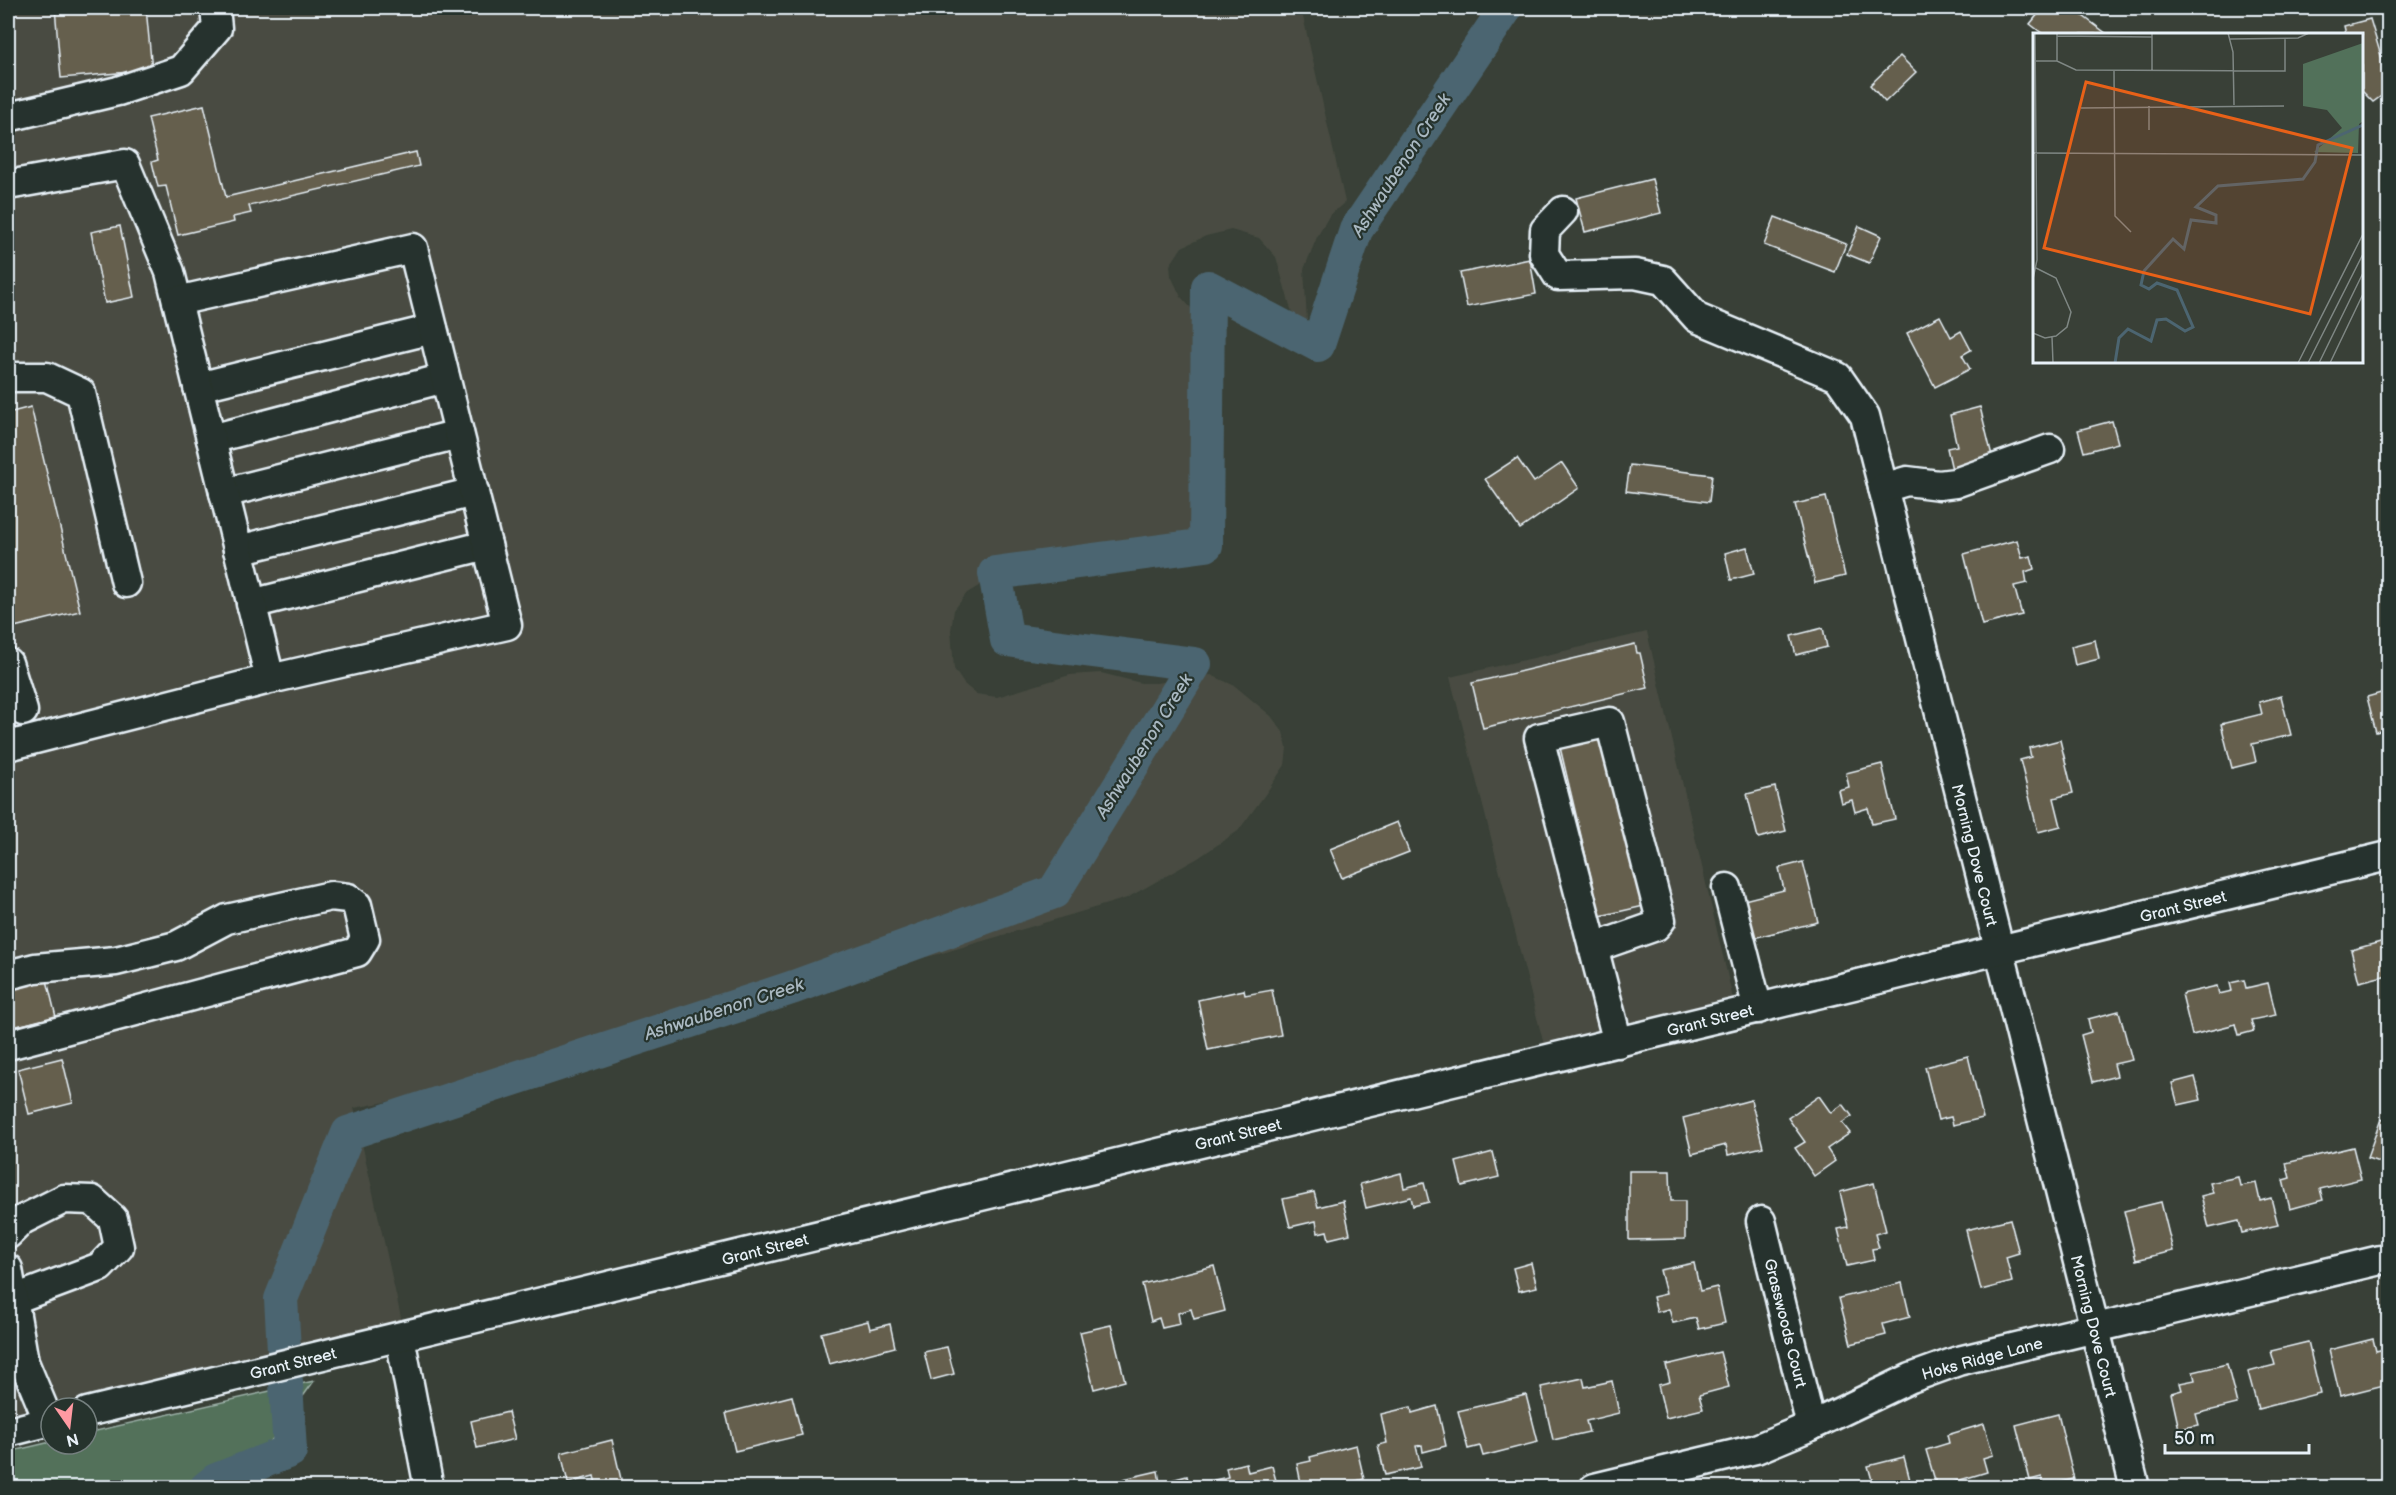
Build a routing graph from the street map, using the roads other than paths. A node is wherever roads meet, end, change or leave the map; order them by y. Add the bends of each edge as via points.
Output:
1 (215, 8) edge
2 (8, 117) edge
3 (8, 185) edge
4 (1563, 211) dead end
5 (177, 301) junction
6 (434, 329) junction
7 (8, 376) edge
8 (446, 378) junction
9 (198, 387) junction
10 (459, 434) junction
11 (211, 439) junction
12 (2050, 449) dead end
13 (1884, 488) junction
14 (474, 492) junction
15 (224, 494) junction
16 (487, 545) junction
17 (238, 550) junction
18 (126, 583) dead end
19 (251, 604) junction
20 (8, 663) edge
21 (270, 679) junction
22 (23, 711) dead end
23 (8, 746) edge
24 (2388, 856) edge
25 (1727, 888) dead end
26 (1593, 948) junction
27 (1999, 951) junction
28 (8, 975) edge
29 (1758, 1009) junction
30 (1618, 1043) junction
31 (8, 1045) edge
32 (1761, 1221) dead end
33 (8, 1234) edge
34 (2380, 1260) dead end
35 (8, 1269) edge
36 (12, 1300) junction
37 (2095, 1329) junction
38 (400, 1337) junction
39 (39, 1396) edge
40 (99, 1409) edge
41 (39, 1424) edge
42 (1811, 1426) junction
43 (8, 1432) edge
44 (429, 1488) edge
45 (1594, 1488) edge
46 (2135, 1488) edge

1 - 2 street via 217,28 181,70 118,92
3 - 5 street via 125,164 170,272
4 - 13 street, Morning Dove Court via 1545,230 1544,254 1558,276 1635,274 1663,280 1697,318 1838,377 1865,416
5 - 6 street via 413,248
5 - 9 street
6 - 8 street
6 - 9 street
7 - 18 street via 47,377 81,393
8 - 10 street
8 - 11 street
9 - 11 street
10 - 14 street
10 - 15 street
11 - 15 street
12 - 13 street via 1954,483 1907,481
13 - 27 street, Morning Dove Court
14 - 16 street
14 - 17 street
15 - 17 street
16 - 19 street
16 - 21 street via 507,625
17 - 19 street
19 - 21 street
20 - 22 street
21 - 23 street
24 - 27 street, Grant Street
25 - 29 street
26 - 26 street via 1539,738 1610,722 1661,920 1656,926
26 - 30 street
27 - 29 street, Grant Street
27 - 37 street, Morning Dove Court
28 - 31 street via 35,968 126,958 176,946 227,919 331,896 348,898 357,905 365,939 357,952
29 - 30 street, Grant Street
30 - 38 street, Grant Street
32 - 42 street, Grasswoods Court
33 - 36 street via 22,1220 64,1200 92,1200 112,1219 119,1247 100,1267
34 - 37 street, Hoks Ridge Lane
35 - 36 street
36 - 39 street via 24,1362
37 - 42 street, Hoks Ridge Lane via 1958,1361 1911,1377
37 - 46 street, Morning Dove Court
38 - 40 street, Grant Street
38 - 44 street
41 - 43 street
42 - 45 street, Hoks Ridge Lane via 1756,1449

